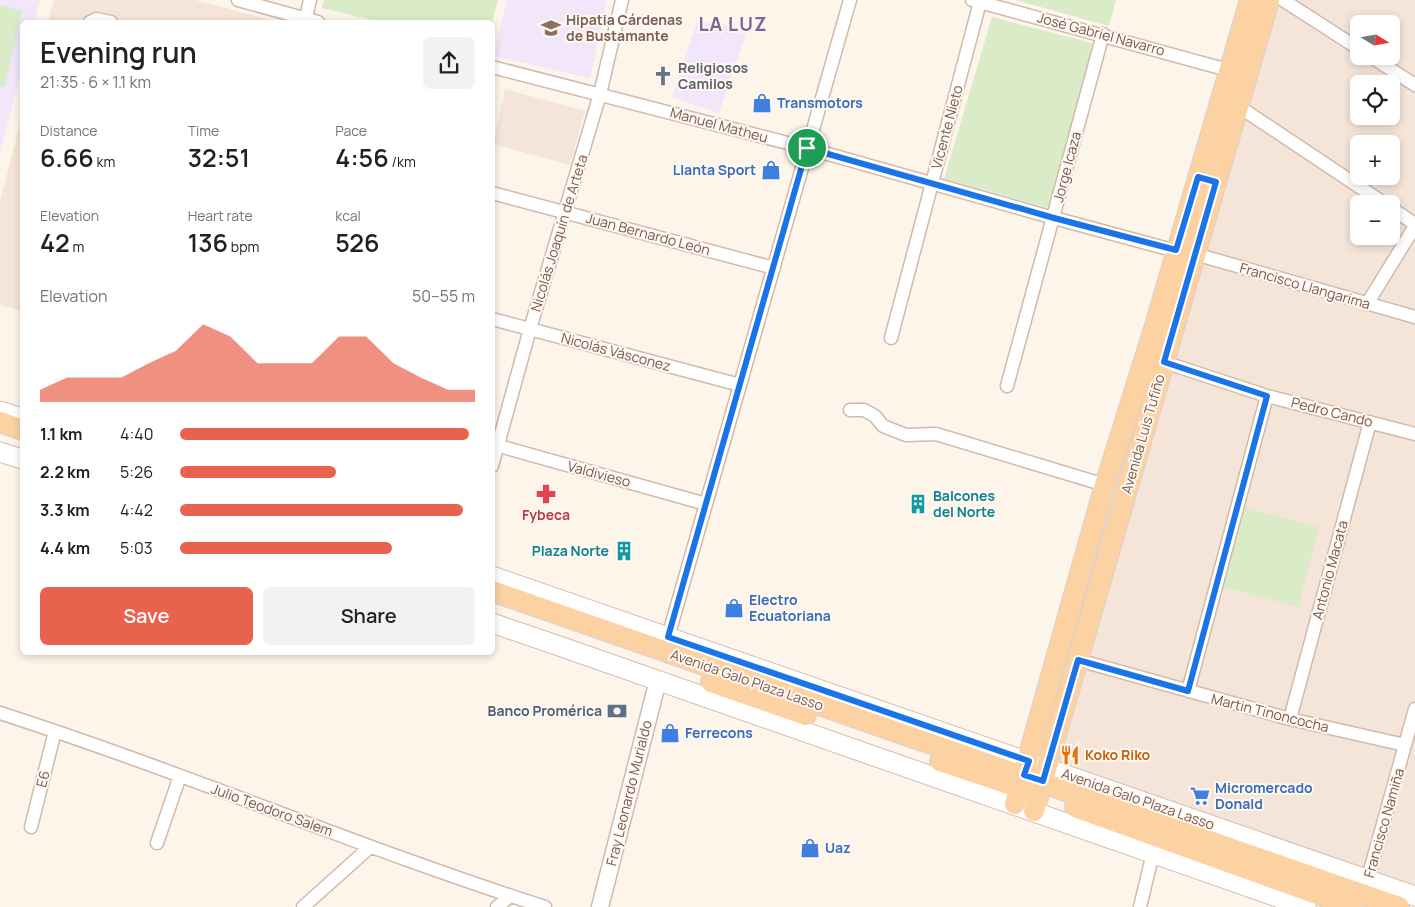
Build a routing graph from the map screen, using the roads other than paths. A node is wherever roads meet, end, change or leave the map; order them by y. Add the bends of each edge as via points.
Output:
1 (238, 0) edge
2 (310, 0) edge
3 (622, 0) edge
4 (850, 0) edge
5 (1250, 0) edge
6 (1269, 0) edge
7 (1283, 0) edge
8 (976, 1) edge
9 (302, 20) edge
10 (305, 20) edge
11 (1102, 34) junction
12 (1350, 43) edge
13 (1384, 65) edge
14 (495, 67) edge
15 (1228, 70) junction
16 (1415, 85) edge
17 (600, 94) junction
18 (1238, 106) junction
19 (807, 148) junction
20 (1207, 180) junction
21 (932, 184) junction
22 (495, 194) edge
23 (1372, 195) edge
24 (565, 212) junction
25 (1400, 214) edge
26 (1054, 218) junction
27 (1415, 225) edge
28 (1186, 252) junction
29 (774, 268) junction
30 (1367, 304) junction
31 (1415, 317) edge
32 (495, 320) edge
33 (530, 329) junction
34 (1163, 332) junction
35 (891, 338) dead end
36 (1164, 362) junction
37 (740, 385) junction
38 (1007, 386) dead end
39 (1267, 396) junction
40 (0, 410) edge
41 (850, 410) dead end
42 (20, 417) edge
43 (0, 422) edge
44 (1370, 422) junction
45 (20, 429) edge
46 (0, 434) edge
47 (1415, 434) edge
48 (20, 441) edge
49 (495, 445) edge
50 (0, 452) edge
51 (20, 458) edge
52 (1106, 485) junction
53 (706, 504) junction
54 (495, 577) edge
55 (495, 592) edge
56 (495, 604) edge
57 (495, 624) edge
58 (668, 637) junction
59 (1078, 660) junction
60 (658, 680) junction
61 (1188, 691) junction
62 (1415, 709) edge
63 (0, 713) edge
64 (1290, 719) junction
65 (55, 731) junction
66 (1406, 745) junction
67 (180, 776) junction
68 (1031, 785) junction
69 (31, 827) dead end
70 (157, 842) dead end
71 (370, 847) junction
72 (1153, 853) junction
73 (510, 896) junction
74 (1415, 896) edge
75 (1361, 897) edge
76 (303, 907) edge
77 (497, 907) edge
78 (545, 907) edge
79 (600, 907) edge
80 (1140, 907) edge
81 (1306, 907) edge
82 (1399, 907) edge

1 - 9 street
2 - 10 street
3 - 17 street, Nicolás Joaquín de Arteta
4 - 19 street
5 - 15 main road, Avenida Luis Tufiño
6 - 18 main road, Avenida Luis Tufiño
7 - 12 street
8 - 11 street, José Gabriel Navarro
8 - 21 street, Vicente Nieto
11 - 15 street, José Gabriel Navarro
11 - 26 street, Jorge Icaza
13 - 16 street
14 - 17 street, Manuel Matheu
15 - 20 main road, Avenida Luis Tufiño
17 - 19 street, Manuel Matheu
17 - 24 street, Nicolás Joaquín de Arteta
18 - 20 main road, Avenida Luis Tufiño
18 - 23 street
19 - 21 street, Manuel Matheu
19 - 29 street
20 - 28 main road, Avenida Luis Tufiño
21 - 26 street, Manuel Matheu
21 - 35 street, Vicente Nieto
22 - 24 street, Juan Bernardo León
24 - 29 street, Juan Bernardo León
24 - 33 street, Nicolás Joaquín de Arteta
25 - 27 street
26 - 28 street, Manuel Matheu
26 - 38 street, Jorge Icaza
27 - 30 street
28 - 30 street, Francisco Llangarima
28 - 34 main road, Avenida Luis Tufiño
29 - 37 street
30 - 31 street, Francisco Llangarima
32 - 33 street, Nicolás Vásconez
33 - 37 street, Nicolás Vásconez
33 - 49 street, Nicolás Joaquín de Arteta
34 - 36 main road, Avenida Luis Tufiño
34 - 52 main road, Avenida Luis Tufiño
36 - 39 street, Pedro Cando
36 - 59 main road, Avenida Luis Tufiño
37 - 53 street
39 - 44 street, Pedro Cando
39 - 61 street
40 - 42 main road
41 - 52 street via 864,410 883,426 906,435 936,434
43 - 45 main road
44 - 47 street, Pedro Cando
44 - 64 street, Antonio Macata
46 - 48 main road
49 - 53 street, Valdivieso
50 - 51 main road
52 - 68 main road, Avenida Luis Tufiño
53 - 58 street
54 - 58 main road, Avenida Galo Plaza Lasso
55 - 68 main road, Avenida Galo Plaza Lasso
56 - 68 main road, Avenida Galo Plaza Lasso via 752,696
57 - 60 main road, Avenida Galo Plaza Lasso
58 - 68 main road, Avenida Galo Plaza Lasso
59 - 61 street, Martin Tinoncocha
59 - 68 main road, Avenida Luis Tufiño
60 - 68 main road, Avenida Galo Plaza Lasso via 930,776
60 - 79 street, Fray Leonardo Murialdo
61 - 64 street, Martin Tinoncocha
62 - 66 street, Francisco Namiña
63 - 65 street, Julio Teodoro Salem
64 - 66 street, Martin Tinoncocha
65 - 67 street, Julio Teodoro Salem
65 - 69 street, E6
66 - 75 street, Francisco Namiña
67 - 70 street
67 - 71 street, Julio Teodoro Salem
68 - 72 main road, Avenida Galo Plaza Lasso
68 - 75 main road, Avenida Galo Plaza Lasso
68 - 75 main road, Avenida Galo Plaza Lasso
71 - 73 street, Julio Teodoro Salem
71 - 76 street
72 - 80 street
72 - 81 main road, Avenida Galo Plaza Lasso
73 - 77 street
73 - 78 street, Julio Teodoro Salem
74 - 75 main road, Avenida Galo Plaza Lasso
75 - 82 main road, Avenida Galo Plaza Lasso

